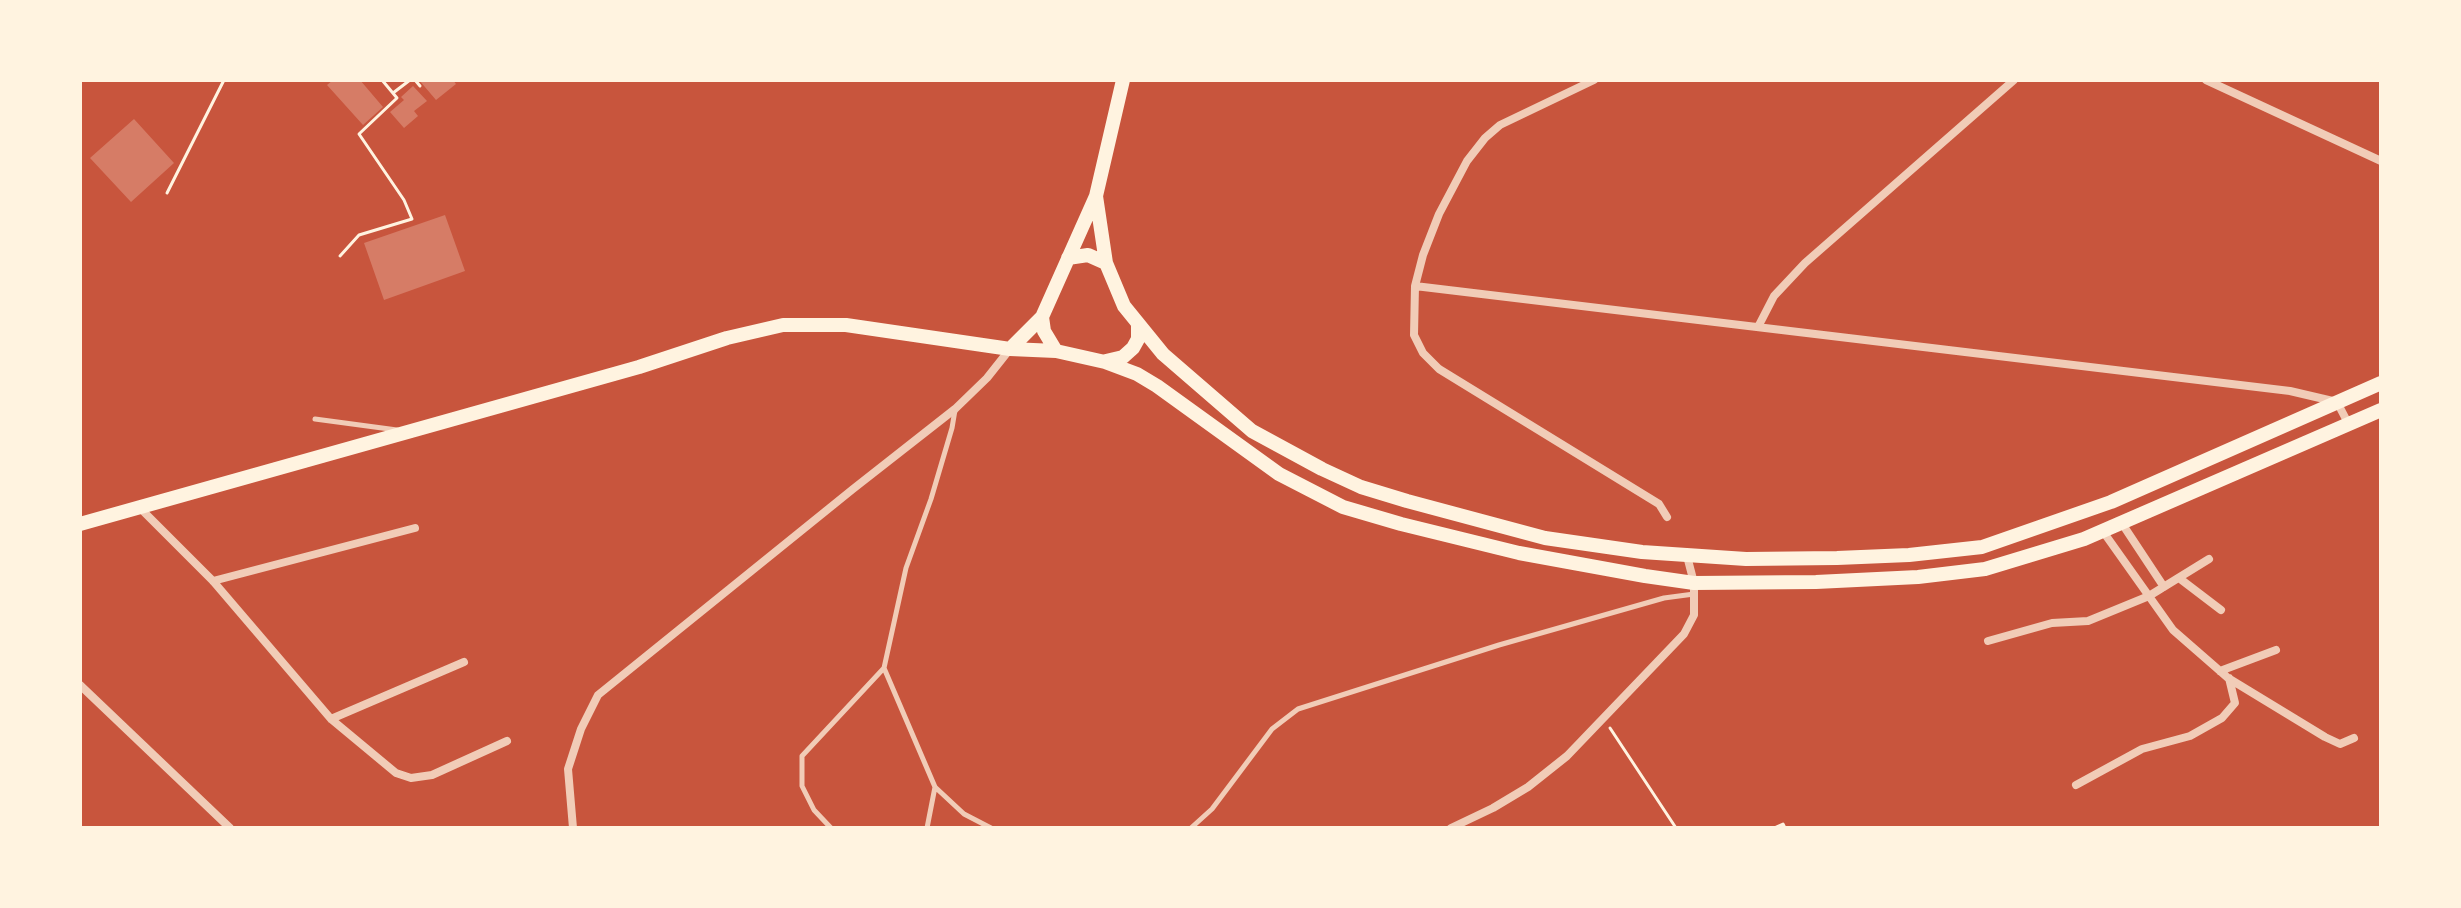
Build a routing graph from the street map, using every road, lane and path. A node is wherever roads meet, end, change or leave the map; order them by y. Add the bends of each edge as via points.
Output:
1 (224, 80) edge
2 (382, 80) edge
3 (413, 80) edge
4 (1123, 80) edge
5 (1594, 80) edge
6 (2014, 80) edge
7 (2206, 80) edge
8 (420, 86) dead end
9 (393, 93) junction
10 (2381, 161) edge
11 (167, 193) dead end
12 (1096, 196) junction
13 (340, 256) dead end
14 (1068, 258) junction
15 (1106, 263) junction
16 (1415, 286) junction
17 (1042, 317) junction
18 (1138, 325) junction
19 (1758, 327) junction
20 (1010, 349) junction
21 (1056, 351) junction
22 (1105, 362) junction
23 (2381, 383) edge
24 (2337, 402) junction
25 (955, 409) junction
26 (2381, 410) edge
27 (315, 419) dead end
28 (2348, 423) junction
29 (409, 432) junction
30 (2197, 465) junction
31 (2204, 486) junction
32 (139, 507) junction
33 (1667, 517) dead end
34 (2121, 522) junction
35 (80, 524) edge
36 (415, 528) dead end
37 (2102, 530) junction
38 (1982, 547) junction
39 (1687, 556) junction
40 (2209, 559) dead end
41 (1985, 569) junction
42 (2179, 578) junction
43 (213, 581) junction
44 (2164, 587) junction
45 (1694, 588) junction
46 (2149, 596) junction
47 (2221, 610) dead end
48 (1988, 641) dead end
49 (2276, 650) dead end
50 (464, 662) dead end
51 (884, 668) junction
52 (2220, 671) junction
53 (2228, 678) junction
54 (80, 685) edge
55 (331, 719) junction
56 (1604, 719) junction
57 (2354, 738) dead end
58 (507, 741) dead end
59 (2076, 785) dead end
60 (935, 787) junction
61 (230, 828) edge
62 (573, 828) edge
63 (831, 828) edge
64 (927, 828) edge
65 (991, 828) edge
66 (1191, 828) edge
67 (1451, 828) edge
68 (1676, 828) edge
69 (1774, 828) edge
70 (1785, 828) edge

1 - 11 path
2 - 9 path
3 - 8 path
3 - 9 path
4 - 12 main road
5 - 16 street via 1510,119 1485,138 1439,214
6 - 19 street via 1805,263 1774,296
7 - 10 street
9 - 13 path via 397,98 359,134 412,219 359,235
12 - 14 main road
12 - 15 main road
14 - 15 main road via 1088,255
14 - 17 main road
15 - 18 main road
16 - 19 street
16 - 33 street via 1414,335 1439,369 1659,504
17 - 20 main road
17 - 21 main road
18 - 22 main road via 1133,348
18 - 39 main road via 1252,431 1361,487 1545,538
19 - 24 street via 2290,391
20 - 21 main road
20 - 25 street
20 - 29 main road via 846,325 783,325
21 - 22 main road
22 - 45 main road via 1157,386 1279,474 1343,507 1519,553
23 - 24 main road
24 - 28 street
24 - 30 main road
25 - 51 lane via 906,568
25 - 62 street via 598,695 568,769
26 - 28 main road
27 - 29 lane
28 - 31 main road
29 - 32 main road
30 - 31 main road
30 - 38 main road
31 - 34 main road
32 - 35 main road
32 - 43 street
34 - 37 main road
34 - 44 street
36 - 43 street
37 - 41 main road
37 - 46 street
38 - 39 main road via 1837,558
38 - 41 main road
39 - 45 street
40 - 42 street
41 - 45 main road
42 - 44 street
42 - 47 street
43 - 55 street
44 - 46 street
45 - 56 street via 1694,615 1684,634
45 - 66 lane via 1298,709 1272,729 1212,809
46 - 48 street via 2088,621 2052,623
46 - 52 street via 2173,630
49 - 52 street
50 - 55 street
51 - 60 lane
51 - 63 lane via 802,756 802,786
52 - 53 street
53 - 57 street via 2325,737 2340,744
53 - 59 street via 2235,703 2222,718 2190,736 2142,749
54 - 61 street
55 - 58 street via 396,773 411,778 432,775
56 - 67 street via 1528,787
56 - 68 path
60 - 64 lane
60 - 65 lane via 964,814
69 - 70 path

